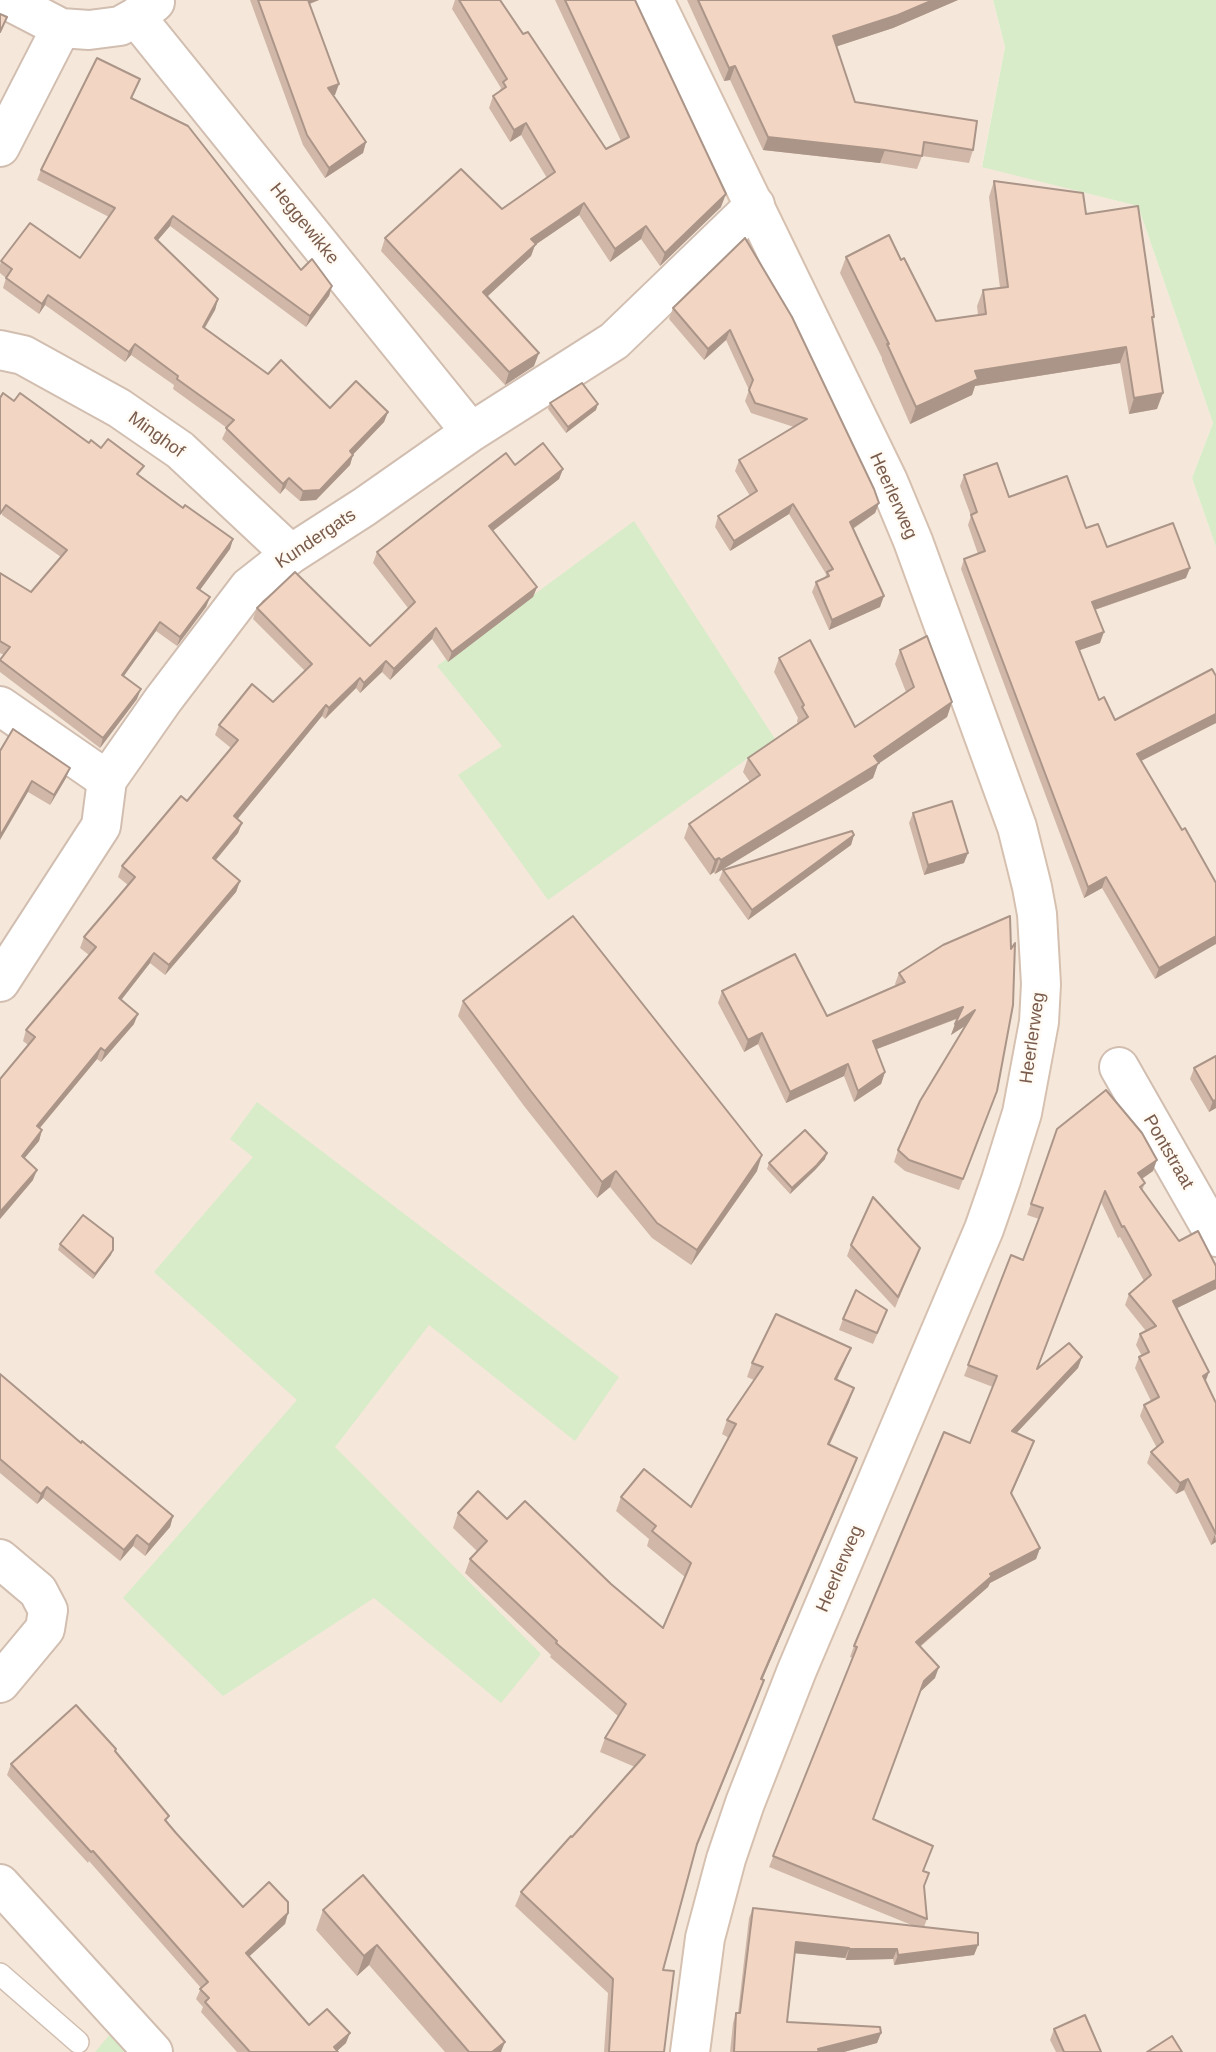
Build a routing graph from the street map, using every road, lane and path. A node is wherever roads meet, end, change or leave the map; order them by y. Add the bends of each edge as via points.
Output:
1 (7, 0) edge
2 (654, 0) edge
3 (146, 9) edge
4 (61, 28) junction
5 (0, 147) edge
6 (755, 205) junction
7 (0, 350) edge
8 (471, 432) junction
9 (291, 554) junction
10 (0, 706) edge
11 (107, 780) junction
12 (0, 982) edge
13 (1119, 1067) dead end
14 (1216, 1237) edge
15 (0, 1559) edge
16 (0, 1684) edge
17 (0, 1884) edge
18 (0, 1974) edge
19 (78, 2042) dead end
20 (153, 2052) edge
21 (690, 2052) edge

1 - 4 street, Heggewikke
2 - 6 street, Heerlerweg
3 - 4 street, Heggewikke via 120,26
3 - 8 street, Heggewikke
4 - 5 street
6 - 8 street, Kundergats via 614,341
6 - 21 street, Heerlerweg via 913,541 1017,827 1032,887 1041,984 1039,1022 1022,1113 1002,1181 797,1670 730,1848 705,1938
7 - 9 street, Minghof via 23,355 118,408 180,450
8 - 9 street, Kundergats
9 - 11 street, Kundergats via 249,587
10 - 11 street
11 - 12 street, Kundergats via 101,826
13 - 14 street, Pontstraat
15 - 16 street via 38,1591 48,1610 45,1629
17 - 20 street
18 - 19 lane

